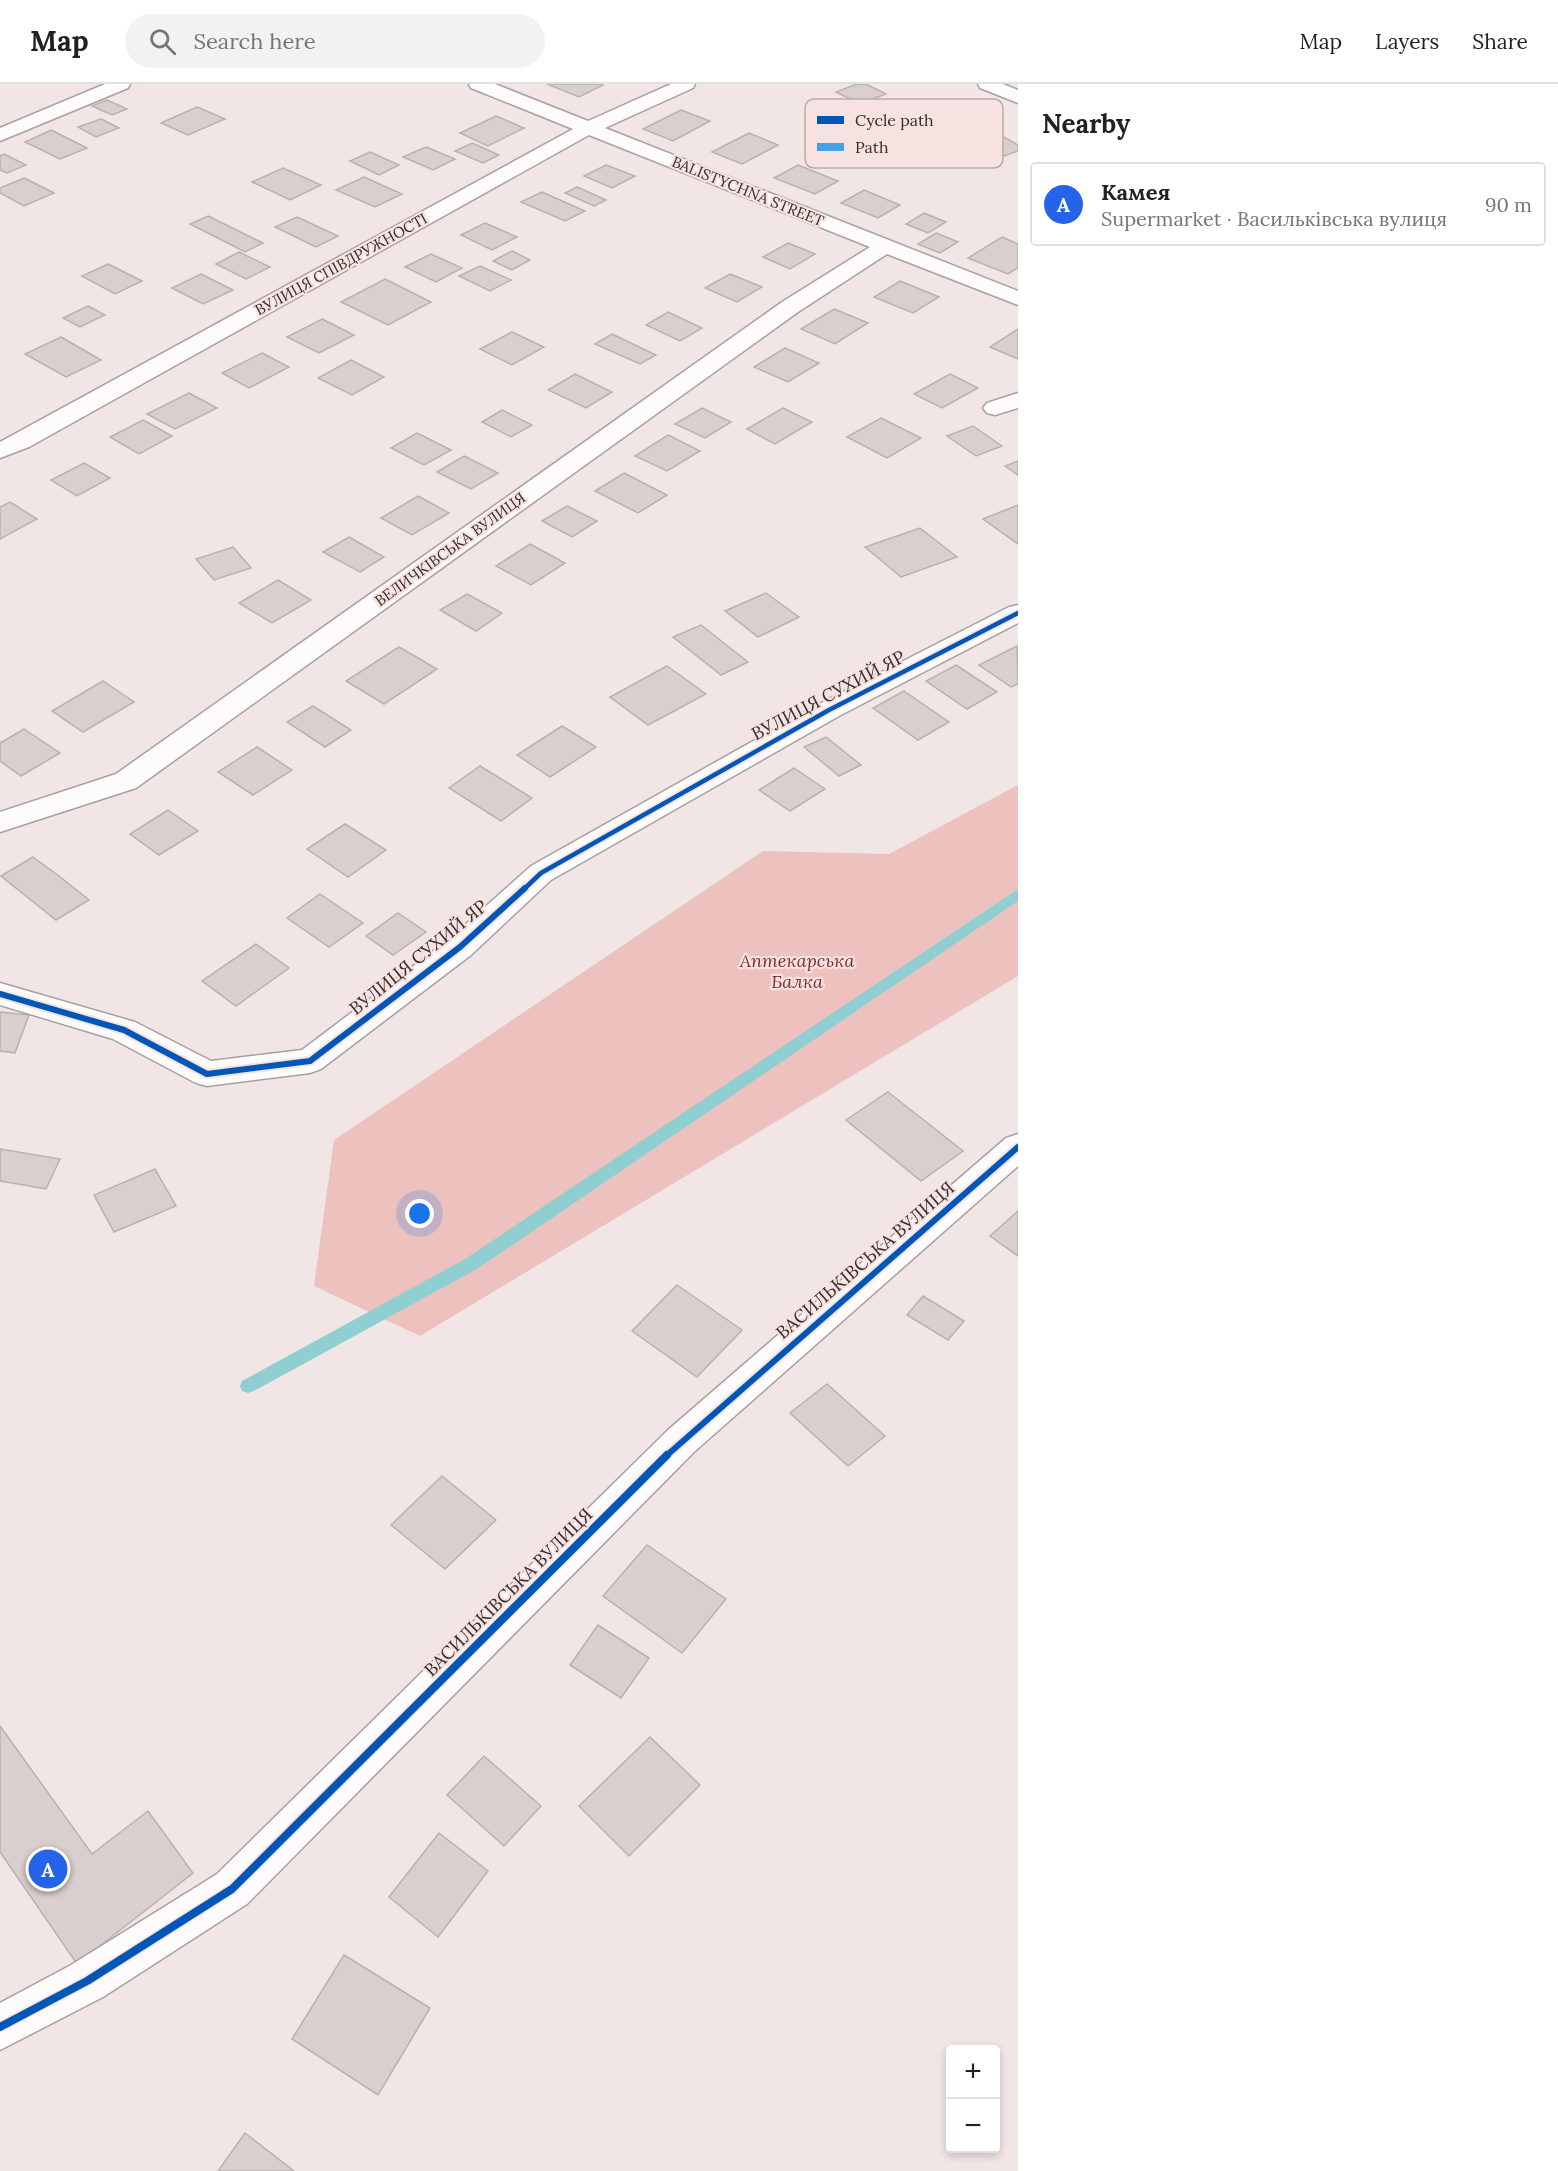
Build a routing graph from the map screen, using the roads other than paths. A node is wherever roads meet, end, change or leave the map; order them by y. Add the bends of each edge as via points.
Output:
1 (121, 84) edge
2 (478, 84) edge
3 (686, 84) edge
4 (987, 84) edge
5 (1018, 97) edge
6 (588, 128) junction
7 (0, 135) edge
8 (886, 246) junction
9 (1018, 298) edge
10 (1018, 399) edge
11 (995, 408) dead end
12 (0, 451) edge
13 (1018, 613) edge
14 (0, 822) edge
15 (0, 994) edge
16 (1018, 1147) edge
17 (0, 2027) edge

1 - 7 street
2 - 6 street, BALISTYCHNA STREET
3 - 6 street, ВУЛИЦЯ СПІВДРУЖНОСТІ
4 - 5 street
6 - 8 street, BALISTYCHNA STREET
6 - 12 street, ВУЛИЦЯ СПІВДРУЖНОСТІ
8 - 9 street, BALISTYCHNA STREET
8 - 14 street, ВЕЛИЧКІВСЬКА ВУЛИЦЯ via 790,307 126,781
10 - 11 street
13 - 15 street, ВУЛИЦЯ СУХИЙ ЯР via 829,710 541,873 460,947 310,1061 207,1074 124,1030
16 - 17 street, ВАСИЛЬКІВСЬКА ВУЛИЦЯ via 681,1441 232,1889 87,1982

